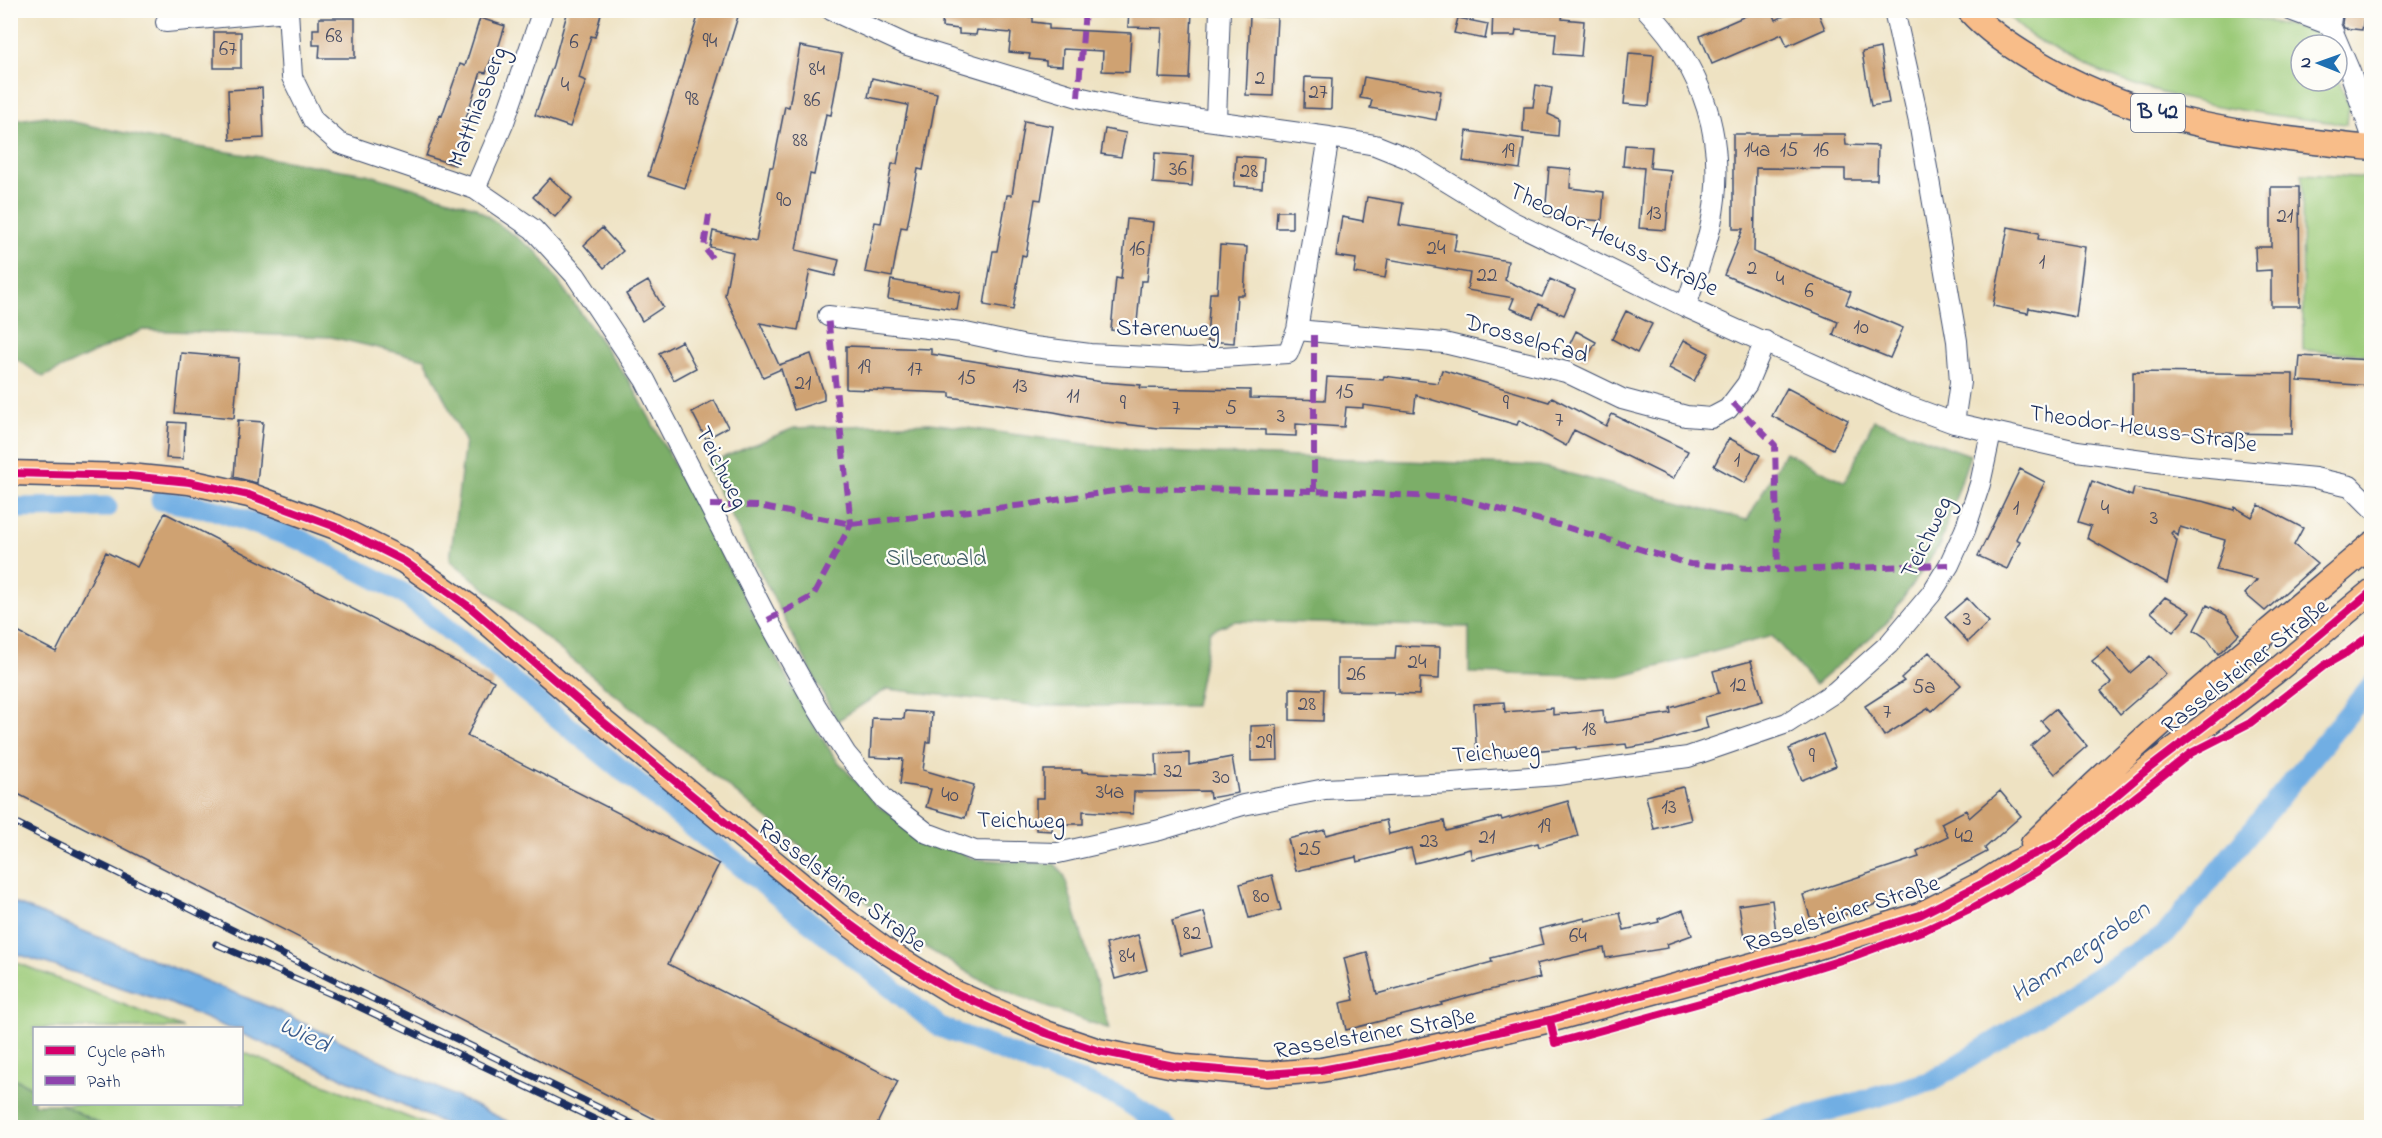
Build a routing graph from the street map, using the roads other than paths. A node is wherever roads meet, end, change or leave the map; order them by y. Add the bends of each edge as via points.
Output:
1 (543, 10) edge
2 (831, 10) edge
3 (1220, 10) edge
4 (1647, 10) edge
5 (1894, 10) edge
6 (1969, 10) edge
7 (2290, 10) edge
8 (288, 11) edge
9 (2331, 18) edge
10 (166, 22) dead end
11 (1216, 120) junction
12 (2372, 136) edge
13 (1329, 137) junction
14 (2372, 148) edge
15 (475, 189) junction
16 (1686, 307) junction
17 (828, 316) dead end
18 (1298, 330) junction
19 (1765, 341) junction
20 (1954, 423) junction
21 (1991, 433) junction
22 (10, 473) edge
23 (2372, 508) edge
24 (2372, 544) edge
25 (2372, 591) edge
26 (2015, 863) junction

1 - 15 street, Matthiasberg via 504,122
2 - 11 street, Theodor-Heuss-Straße via 907,45 1078,97 1135,110
3 - 11 street
4 - 16 street via 1678,45 1692,71 1712,123 1718,160 1711,224
5 - 20 street via 1919,122 1957,341 1960,382
6 - 14 main road, B 42 via 2035,61 2121,102 2200,126
7 - 9 street
8 - 10 street, Teichweg
8 - 15 street, Teichweg via 292,77 313,120 339,143
9 - 12 street
11 - 13 street, Theodor-Heuss-Straße
13 - 16 street, Theodor-Heuss-Straße via 1375,146 1410,159 1511,221
13 - 18 street, Starenweg
15 - 21 street, Teichweg via 533,229 568,268 645,380 768,620 846,754 885,800 927,833 975,850 1058,853 1160,830 1243,805 1325,789 1557,775 1689,757 1788,723 1835,692 1889,644 1931,594 1965,530
16 - 19 street, Theodor-Heuss-Straße
17 - 18 street, Starenweg via 961,332 1090,354 1188,359 1288,353
18 - 19 street, Drosselpfad via 1444,343 1566,372 1622,399 1686,416 1711,418 1728,409 1747,384
19 - 20 street, Theodor-Heuss-Straße via 1897,402
20 - 21 street, Theodor-Heuss-Straße
21 - 23 street, Theodor-Heuss-Straße via 2099,454 2315,478 2350,486
22 - 26 main road, Rasselsteiner Straße via 129,476 189,482 249,495 336,527 404,561 471,608 836,914 889,953 951,991 1046,1034 1098,1051 1174,1066 1267,1074 1321,1070 1550,1020 1808,950 1920,915
24 - 26 main road, Rasselsteiner Straße via 2124,758
25 - 26 main road, Rasselsteiner Straße via 2089,818 2054,844

